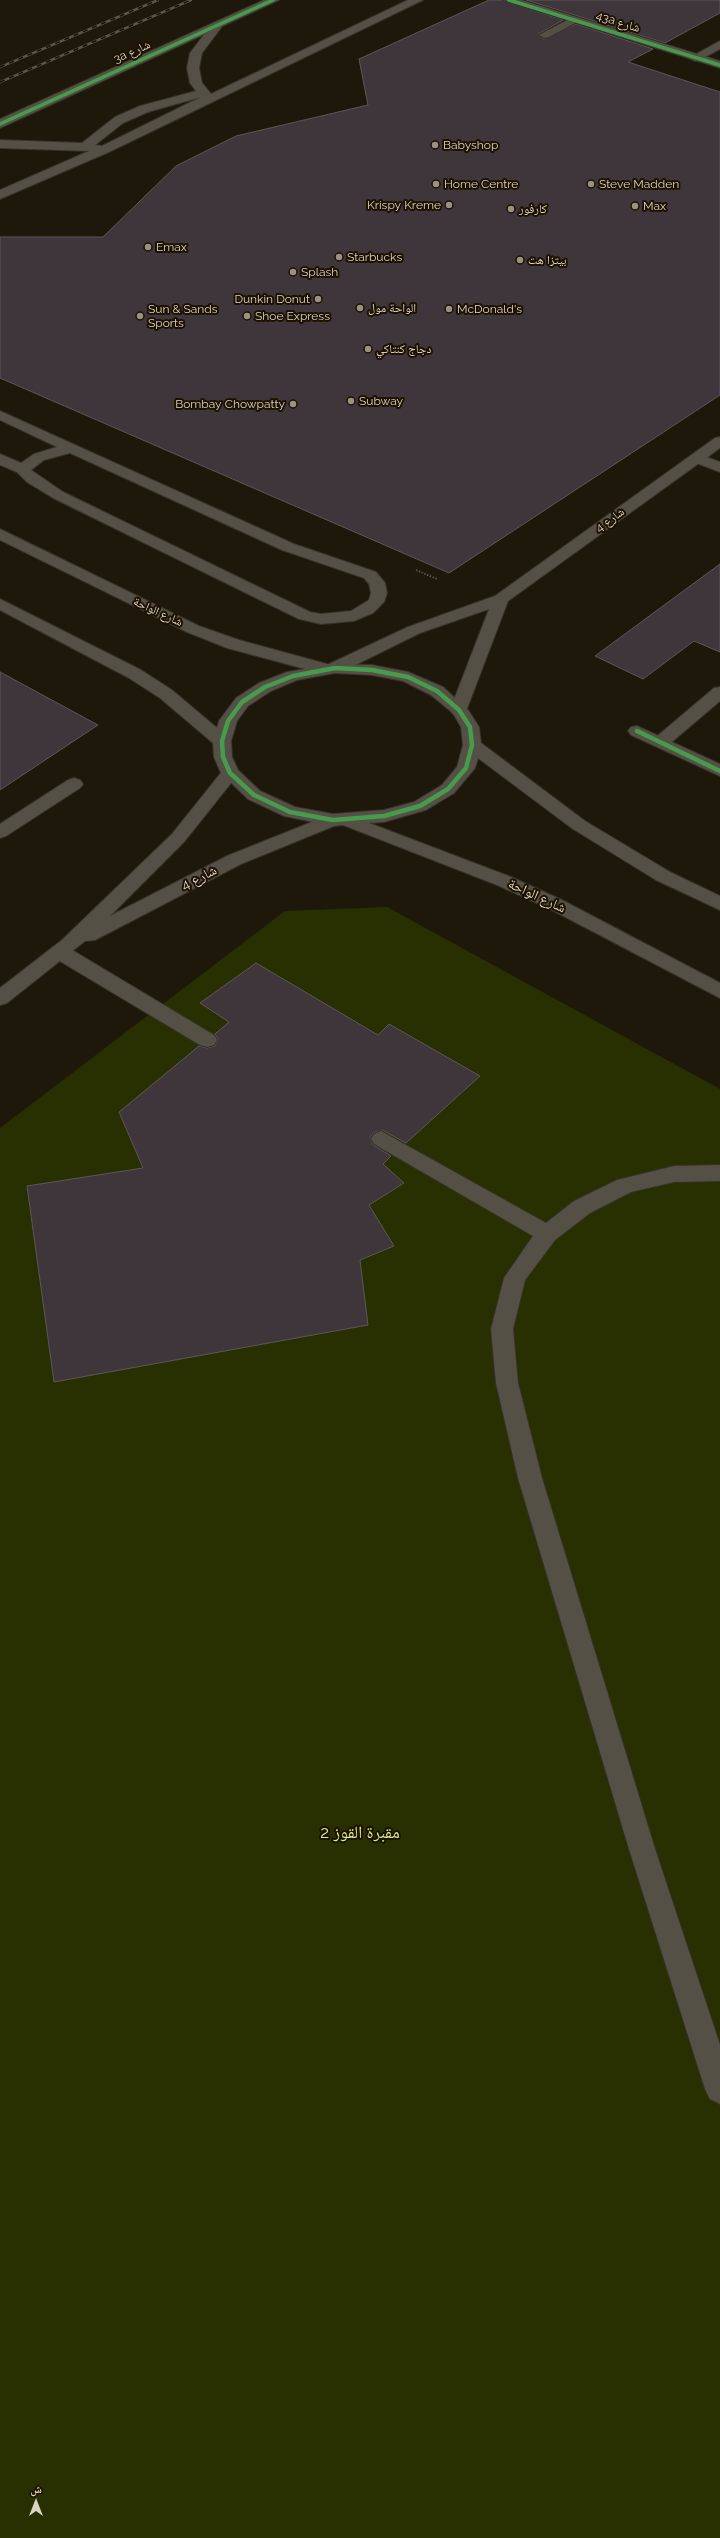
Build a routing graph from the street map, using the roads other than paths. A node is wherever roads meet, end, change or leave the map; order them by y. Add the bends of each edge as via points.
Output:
1 (273, 0) edge
2 (417, 0) edge
3 (509, 0) edge
4 (572, 20) junction
5 (218, 25) junction
6 (545, 35) dead end
7 (720, 44) edge
8 (695, 58) junction
9 (720, 65) edge
10 (206, 96) junction
11 (0, 124) edge
12 (0, 144) edge
13 (85, 147) junction
14 (105, 149) junction
15 (0, 195) edge
16 (0, 415) edge
17 (720, 441) edge
18 (69, 448) junction
19 (696, 458) junction
20 (0, 459) edge
21 (720, 467) edge
22 (22, 469) junction
23 (0, 534) edge
24 (501, 600) junction
25 (0, 604) edge
26 (330, 669) junction
27 (720, 692) edge
28 (459, 710) junction
29 (637, 730) dead end
30 (222, 742) junction
31 (661, 742) junction
32 (472, 745) junction
33 (720, 771) edge
34 (230, 773) junction
35 (74, 784) dead end
36 (339, 820) junction
37 (0, 832) edge
38 (720, 904) edge
39 (64, 948) junction
40 (720, 991) edge
41 (0, 998) edge
42 (207, 1040) dead end
43 (381, 1139) dead end
44 (720, 1172) edge
45 (547, 1234) junction
46 (720, 2089) edge

1 - 5 street, 3a شارع
2 - 10 street
3 - 4 street, 43a شارع
4 - 6 street
4 - 8 street, 43a شارع
5 - 10 street via 196,53 193,68 196,84
5 - 11 street, 3a شارع
7 - 8 street
8 - 9 street, 43a شارع
10 - 13 street via 172,100 125,117 100,133
10 - 14 street
12 - 13 street
13 - 14 street
14 - 15 street
16 - 18 street
17 - 19 street, شارع 4
18 - 22 street via 39,457
18 - 22 street via 288,547 370,575 377,583 379,593 376,602 354,616 321,619 305,616 58,495 32,479
19 - 21 street
19 - 24 street, شارع 4
20 - 22 street
23 - 26 street, شارع الواحة via 193,629 233,644
24 - 26 street, شارع 4 via 414,630
24 - 28 street
25 - 30 street via 135,674 166,694
26 - 28 street via 372,670 408,677 437,691
26 - 30 street via 293,676 272,684 242,702 228,721
27 - 31 street
28 - 32 street via 470,727
29 - 31 street
30 - 34 street via 223,757
31 - 33 street
32 - 36 street via 466,768 448,789 420,806 384,816
32 - 38 street via 579,825 663,876
34 - 36 street via 254,795 290,812
34 - 39 street, شارع 4 via 178,838
35 - 37 street
36 - 39 street, شارع 4 via 234,860
36 - 40 street, شارع الواحة via 504,881 568,911
39 - 41 street, شارع 4
39 - 42 street
43 - 45 street
44 - 45 street via 674,1174 625,1186 582,1206
45 - 46 street via 515,1278 502,1329 508,1384 530,1478 566,1603

